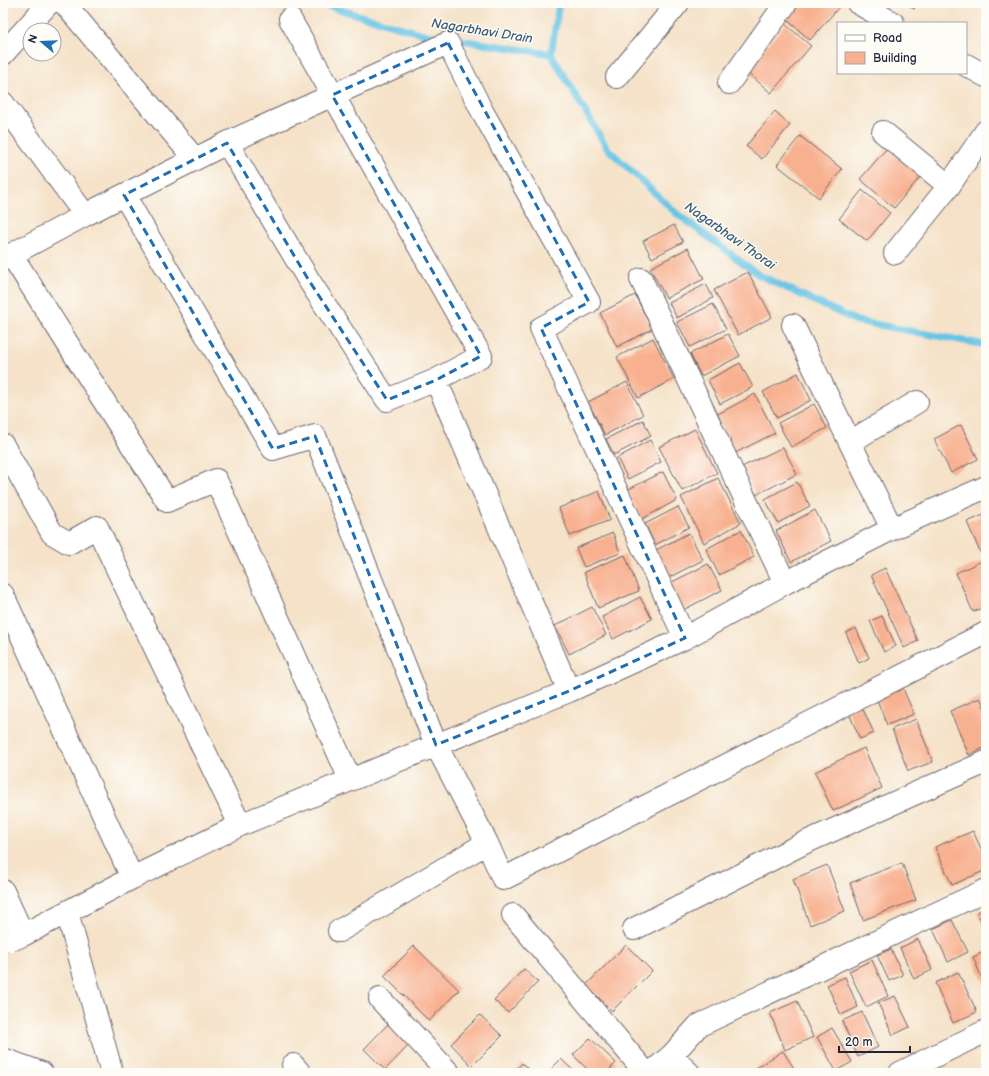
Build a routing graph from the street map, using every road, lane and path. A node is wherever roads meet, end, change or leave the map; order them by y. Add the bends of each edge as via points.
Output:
1 (49, 3) edge
2 (64, 3) edge
3 (678, 3) edge
4 (786, 3) edge
5 (858, 3) edge
6 (290, 19) dead end
7 (891, 22) edge
8 (3, 54) edge
9 (967, 66) edge
10 (986, 76) edge
11 (617, 77) dead end
12 (729, 83) dead end
13 (332, 96) junction
14 (3, 103) edge
15 (986, 131) edge
16 (883, 132) dead end
17 (227, 143) junction
18 (194, 158) junction
19 (949, 186) junction
20 (124, 195) junction
21 (85, 215) junction
22 (895, 253) dead end
23 (7, 256) edge
24 (641, 279) dead end
25 (793, 325) dead end
26 (436, 380) junction
27 (917, 402) dead end
28 (850, 442) junction
29 (3, 445) edge
30 (986, 487) edge
31 (892, 529) junction
32 (785, 583) junction
33 (3, 596) edge
34 (986, 633) edge
35 (685, 638) junction
36 (569, 691) junction
37 (436, 745) junction
38 (986, 762) edge
39 (350, 779) junction
40 (240, 825) junction
41 (487, 844) junction
42 (132, 878) junction
43 (986, 890) edge
44 (3, 891) edge
45 (67, 912) junction
46 (513, 915) dead end
47 (634, 929) dead end
48 (339, 932) dead end
49 (10, 941) edge
50 (380, 999) dead end
51 (986, 1032) edge
52 (671, 1056) junction
53 (3, 1059) edge
54 (42, 1073) edge
55 (112, 1073) edge
56 (449, 1073) edge
57 (646, 1073) edge
58 (652, 1073) edge
59 (689, 1073) edge
60 (900, 1073) edge

1 - 8 street
2 - 18 street
3 - 11 street
4 - 12 street
5 - 7 street
6 - 13 street
9 - 10 street
13 - 17 street
13 - 26 street via 481,356
13 - 35 street via 448,43 481,109 588,302 541,328
14 - 21 street
15 - 19 street
16 - 19 street
17 - 18 street
17 - 26 street via 308,279 387,400
18 - 20 street
19 - 22 street
20 - 21 street
20 - 37 street via 272,449 315,436
21 - 23 street
23 - 39 street via 167,501 216,480
24 - 32 street
25 - 28 street
26 - 36 street
27 - 28 street
28 - 31 street
29 - 40 street via 52,533 69,543 97,527
30 - 31 street
31 - 32 street
32 - 35 street
33 - 42 street
34 - 41 street via 503,879
35 - 36 street
36 - 37 street
37 - 39 street
37 - 41 street
38 - 47 street via 804,843
39 - 40 street
40 - 42 street
41 - 48 street
42 - 45 street
43 - 52 street via 698,1026
44 - 49 street
45 - 49 street
45 - 55 street
46 - 57 street
50 - 56 street
51 - 60 street
52 - 58 street
52 - 59 street
53 - 54 street

